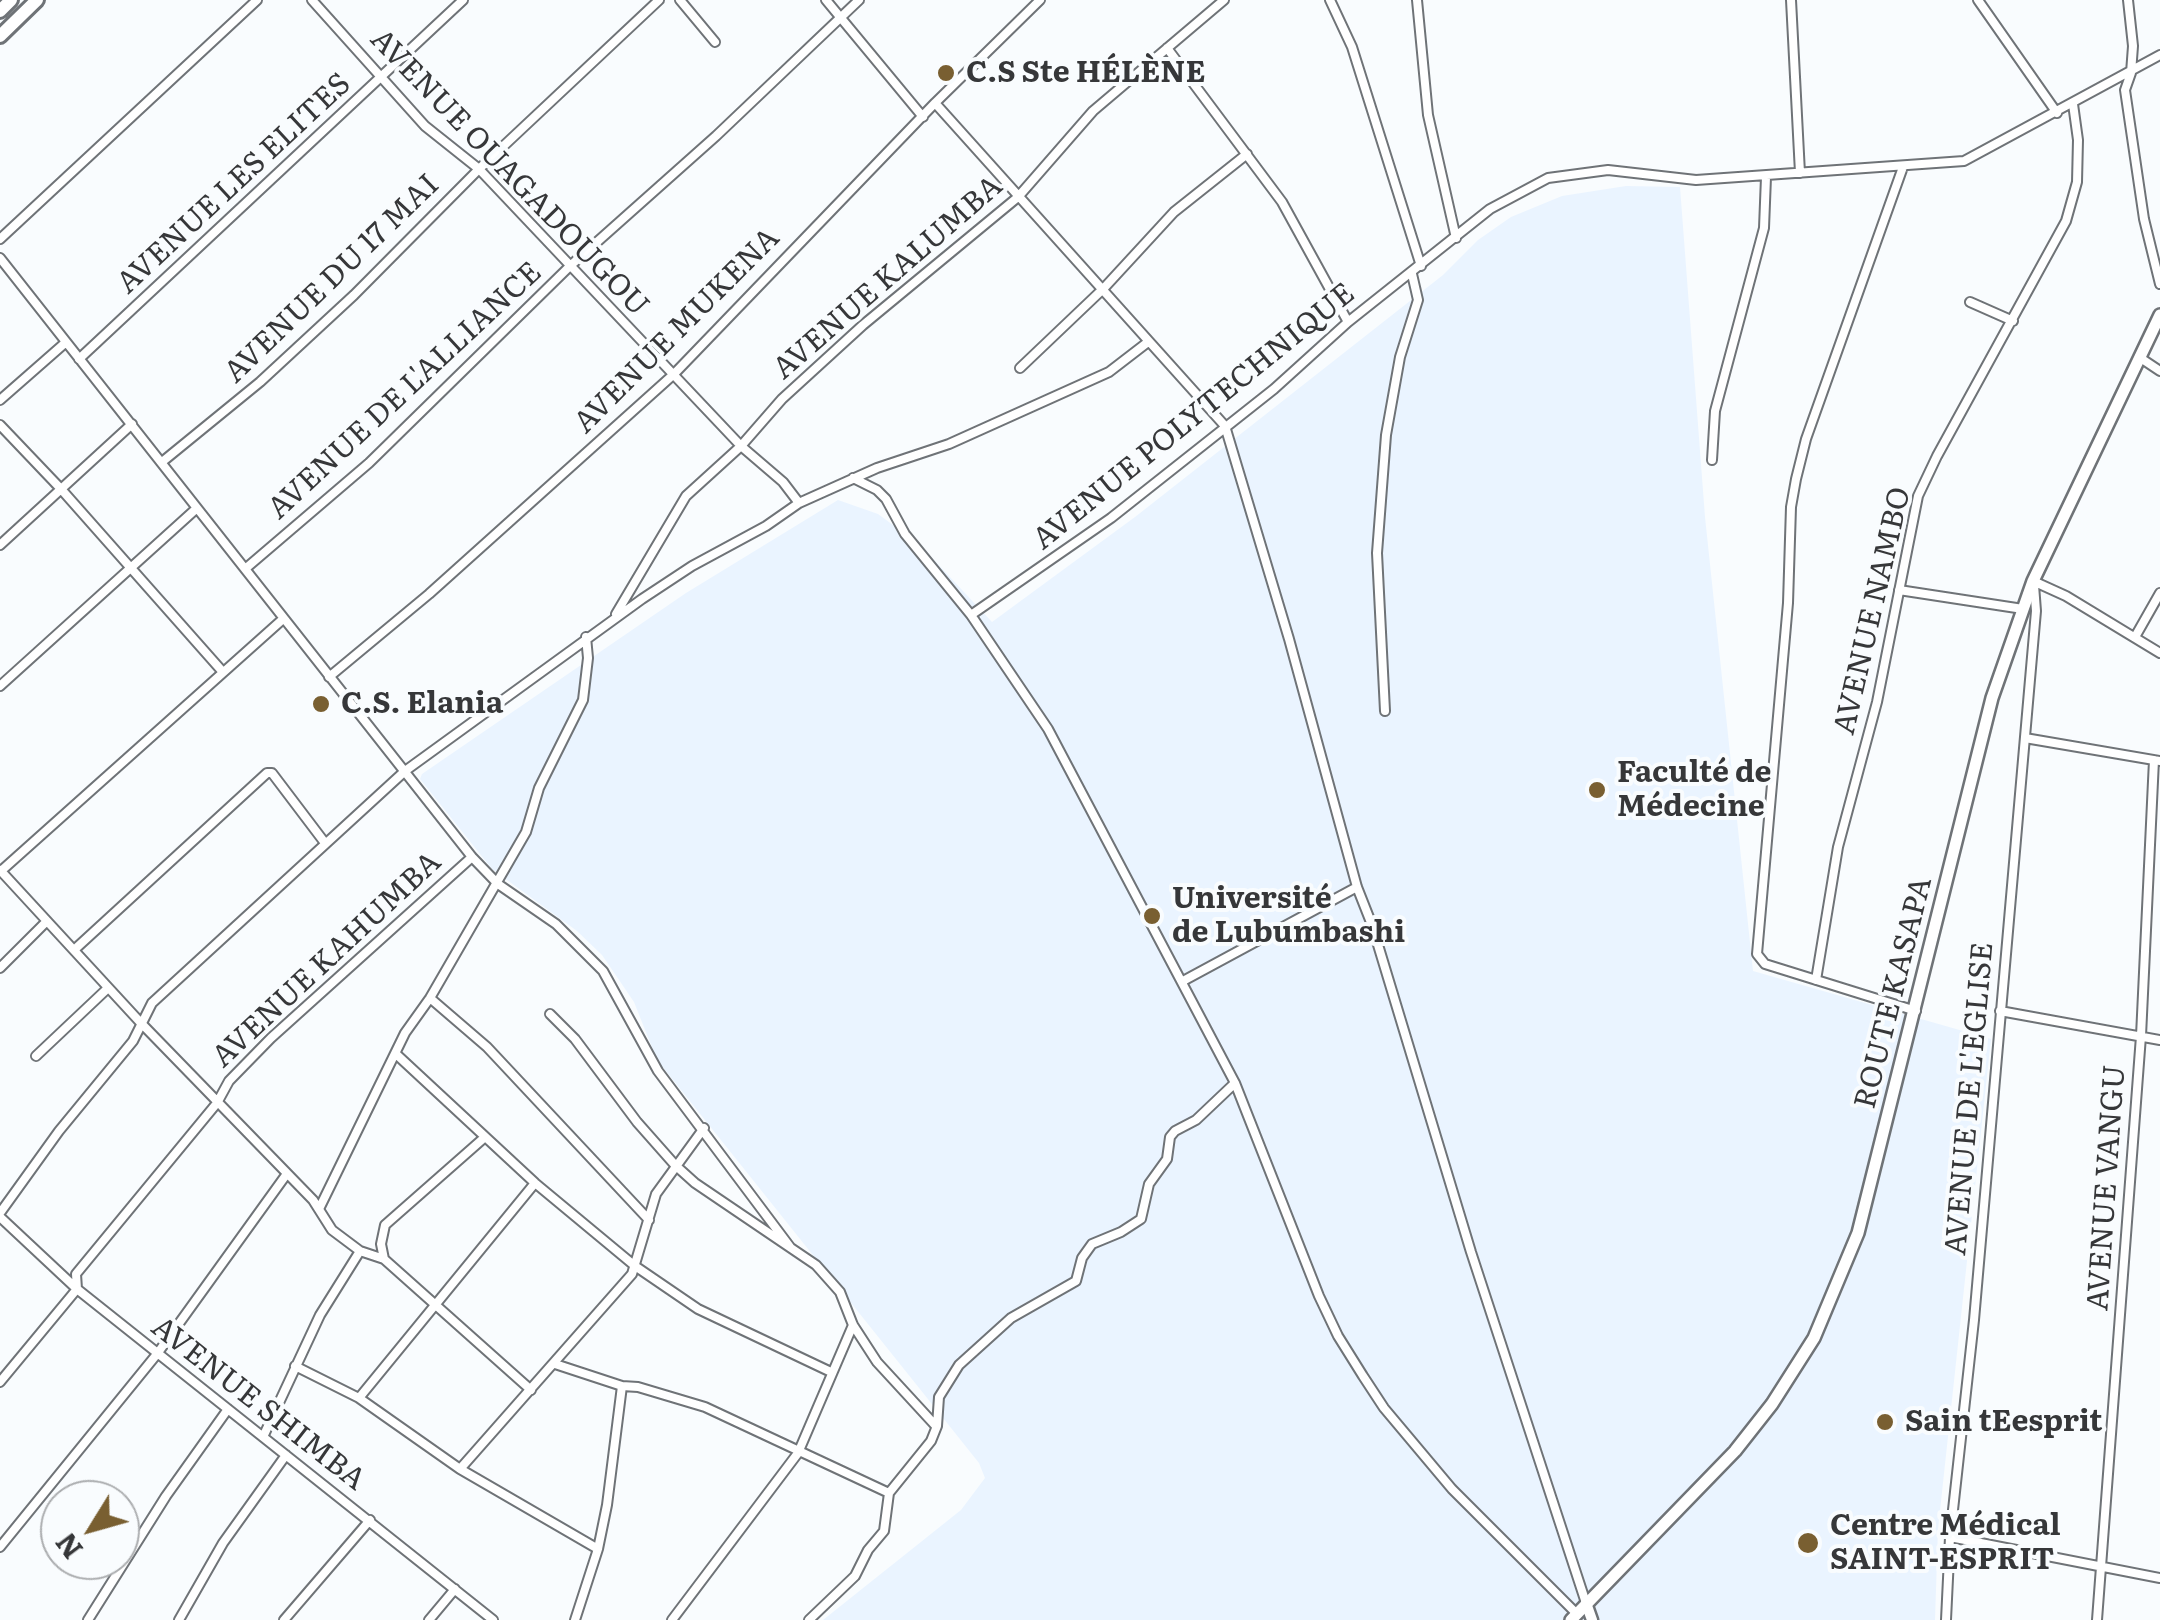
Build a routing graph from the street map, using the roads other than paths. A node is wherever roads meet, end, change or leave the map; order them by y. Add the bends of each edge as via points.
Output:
1 (11, 0) edge
2 (37, 0) edge
3 (258, 0) edge
4 (312, 0) edge
5 (464, 0) edge
6 (660, 0) edge
7 (680, 0) edge
8 (826, 0) edge
9 (859, 0) edge
10 (1040, 0) edge
11 (1224, 0) edge
12 (1330, 0) edge
13 (1417, 0) edge
14 (1792, 0) edge
15 (1978, 0) edge
16 (2128, 0) edge
17 (0, 11) edge
18 (842, 16) junction
19 (0, 36) edge
20 (715, 42) dead end
21 (1167, 48) junction
22 (2160, 55) edge
23 (2131, 73) junction
24 (381, 78) junction
25 (936, 104) junction
26 (2073, 104) junction
27 (2057, 113) junction
28 (923, 117) junction
29 (1247, 154) junction
30 (1902, 167) junction
31 (478, 169) junction
32 (1800, 173) junction
33 (1766, 177) junction
34 (1018, 196) junction
35 (1456, 238) junction
36 (0, 239) edge
37 (0, 258) edge
38 (570, 266) junction
39 (1421, 266) junction
40 (1412, 274) junction
41 (2160, 284) edge
42 (1104, 288) junction
43 (1970, 302) dead end
44 (2160, 315) edge
45 (2012, 320) junction
46 (1348, 322) junction
47 (1148, 342) junction
48 (65, 343) junction
49 (2138, 356) junction
50 (79, 360) junction
51 (1020, 368) dead end
52 (2160, 371) edge
53 (674, 374) junction
54 (0, 400) edge
55 (132, 424) junction
56 (0, 426) edge
57 (1224, 426) junction
58 (741, 446) junction
59 (1712, 460) dead end
60 (162, 462) junction
61 (853, 478) junction
62 (62, 490) junction
63 (798, 503) junction
64 (197, 508) junction
65 (0, 546) edge
66 (245, 568) junction
67 (129, 569) junction
68 (2033, 581) junction
69 (1898, 590) junction
70 (2160, 593) edge
71 (2023, 610) junction
72 (971, 614) junction
73 (614, 618) junction
74 (283, 619) junction
75 (2135, 637) junction
76 (586, 638) junction
77 (2160, 654) edge
78 (222, 671) junction
79 (329, 678) junction
80 (0, 686) edge
81 (1385, 711) dead end
82 (2025, 738) junction
83 (2157, 761) edge
84 (405, 771) junction
85 (324, 843) junction
86 (472, 857) junction
87 (1, 870) edge
88 (498, 884) junction
89 (1357, 888) junction
90 (48, 922) junction
91 (74, 950) junction
92 (0, 968) edge
93 (1183, 980) junction
94 (1816, 980) junction
95 (108, 988) junction
96 (430, 998) junction
97 (1916, 1011) junction
98 (2000, 1012) junction
99 (550, 1014) dead end
100 (140, 1022) junction
101 (2141, 1036) junction
102 (2160, 1040) edge
103 (396, 1054) junction
104 (36, 1056) dead end
105 (1235, 1083) junction
106 (217, 1103) junction
107 (704, 1128) junction
108 (485, 1137) junction
109 (674, 1165) junction
110 (286, 1175) junction
111 (535, 1183) junction
112 (319, 1208) junction
113 (0, 1215) edge
114 (649, 1220) junction
115 (790, 1246) junction
116 (360, 1252) junction
117 (384, 1259) junction
118 (635, 1266) junction
119 (77, 1289) junction
120 (434, 1303) junction
121 (853, 1325) junction
122 (157, 1354) junction
123 (556, 1364) junction
124 (295, 1366) junction
125 (831, 1372) junction
126 (0, 1382) edge
127 (622, 1386) junction
128 (532, 1390) junction
129 (359, 1398) junction
130 (228, 1408) junction
131 (936, 1426) junction
132 (263, 1437) junction
133 (798, 1453) junction
134 (286, 1455) junction
135 (460, 1469) junction
136 (889, 1493) junction
137 (370, 1520) junction
138 (1950, 1537) junction
139 (0, 1547) edge
140 (598, 1548) junction
141 (2100, 1568) junction
142 (2160, 1578) edge
143 (456, 1589) junction
144 (1586, 1603) junction
145 (1574, 1617) edge
146 (88, 1620) edge
147 (179, 1620) edge
148 (284, 1620) edge
149 (429, 1620) edge
150 (493, 1620) edge
151 (575, 1620) edge
152 (672, 1620) edge
153 (809, 1620) edge
154 (1592, 1620) edge
155 (1946, 1620) edge
156 (2098, 1620) edge

1 - 17 highway
2 - 19 highway
3 - 36 street
4 - 24 street, AVENUE OUAGADOUGOU
5 - 24 street, AVENUE LES ELITES
6 - 31 street, AVENUE DU 17 MAI
7 - 20 street
8 - 18 street
9 - 18 street, AVENUE DE L'ALLIANCE
10 - 25 street, AVENUE MUKENA
11 - 21 street, AVENUE KALUMBA
12 - 39 street via 1352,47
13 - 35 street via 1428,116
14 - 32 street
15 - 27 street
16 - 23 street
18 - 28 street
18 - 38 street, AVENUE DE L'ALLIANCE
21 - 29 street
21 - 34 street, AVENUE KALUMBA via 1086,118
22 - 23 street, AVENUE POLYTECHNIQUE
23 - 26 street, AVENUE POLYTECHNIQUE
23 - 41 street via 2125,90
24 - 31 street, AVENUE OUAGADOUGOU
24 - 50 street, AVENUE LES ELITES
25 - 28 street, AVENUE MUKENA
25 - 34 street
26 - 27 street, AVENUE POLYTECHNIQUE
26 - 45 street, AVENUE NAMBO via 2074,198
27 - 30 street, AVENUE POLYTECHNIQUE via 1964,162
28 - 53 street, AVENUE MUKENA
29 - 42 street via 1182,204
29 - 46 street via 1294,220
30 - 32 street, AVENUE POLYTECHNIQUE
30 - 94 street via 1806,439 1791,508 1756,954 1765,964
31 - 38 street, AVENUE OUAGADOUGOU
31 - 60 street, AVENUE DU 17 MAI via 354,296
32 - 33 street, AVENUE POLYTECHNIQUE
33 - 35 street, AVENUE POLYTECHNIQUE via 1696,180 1608,170 1554,176 1490,210
33 - 59 street via 1764,228 1715,411
34 - 42 street
34 - 58 street, AVENUE KALUMBA via 782,398
35 - 39 street, AVENUE POLYTECHNIQUE
37 - 48 street
38 - 53 street, AVENUE OUAGADOUGOU
38 - 66 street, AVENUE DE L'ALLIANCE via 369,463
39 - 40 street, AVENUE POLYTECHNIQUE
40 - 46 street, AVENUE POLYTECHNIQUE
40 - 81 street via 1418,300 1386,435 1377,552
42 - 47 street
42 - 51 street
43 - 45 street
44 - 49 main road, ROUTE KASAPA
45 - 69 street, AVENUE NAMBO via 1918,496
46 - 57 street, AVENUE POLYTECHNIQUE
47 - 57 street
47 - 61 street via 1109,372
48 - 50 street
48 - 54 street
49 - 52 street
49 - 68 main road, ROUTE KASAPA
50 - 55 street
53 - 58 street, AVENUE OUAGADOUGOU
53 - 79 street, AVENUE MUKENA
55 - 60 street
55 - 62 street
56 - 62 street
57 - 72 street, AVENUE POLYTECHNIQUE via 1111,518
57 - 89 street
58 - 63 street, AVENUE OUAGADOUGOU
58 - 73 street, AVENUE KALUMBA via 686,496
60 - 64 street
61 - 63 street
61 - 72 street via 877,490
62 - 65 street
62 - 67 street
63 - 73 street
64 - 66 street
64 - 67 street
66 - 74 street
67 - 78 street
67 - 80 street
68 - 71 main road, ROUTE KASAPA
68 - 75 street
68 - 82 street, AVENUE DE L'EGLISE
69 - 71 street
69 - 94 street, AVENUE NAMBO via 1877,702 1838,846
70 - 75 street
71 - 97 main road, ROUTE KASAPA via 1992,698
72 - 93 street via 1048,729
73 - 76 street
74 - 78 street
74 - 79 street
75 - 77 street
76 - 84 street
76 - 88 street via 581,705
78 - 87 street
79 - 84 street
82 - 83 street
82 - 98 street, AVENUE DE L'EGLISE
83 - 101 street, AVENUE VANGU
84 - 85 street
84 - 86 street
85 - 91 street via 267,773
85 - 100 street
86 - 88 street
86 - 106 street, AVENUE KAHUMBA via 271,1038
87 - 90 street
88 - 96 street
88 - 107 street via 588,953 623,1002 658,1071
89 - 93 street
89 - 144 street
90 - 91 street
90 - 92 street
91 - 95 street
93 - 105 street
94 - 97 street
95 - 100 street
95 - 104 street
96 - 103 street
96 - 114 street via 487,1048
97 - 144 main road, ROUTE KASAPA via 1858,1232 1814,1338 1743,1442
98 - 101 street
98 - 138 street, AVENUE DE L'EGLISE
99 - 109 street
100 - 106 street
100 - 113 street via 132,1042
101 - 102 street
101 - 141 street, AVENUE VANGU
103 - 108 street
103 - 112 street
105 - 131 street via 1170,1137 1141,1219 1092,1244 1076,1281 1011,1318 960,1365 938,1397
105 - 145 street via 1319,1296 1363,1376 1452,1489
106 - 110 street
106 - 119 street, AVENUE KAHUMBA via 76,1274
107 - 109 street
107 - 115 street
108 - 111 street
108 - 117 street via 385,1225
109 - 114 street
109 - 115 street
110 - 112 street
110 - 122 street
111 - 118 street
111 - 120 street
112 - 116 street via 332,1230
113 - 119 street, AVENUE SHIMBA
114 - 118 street
115 - 121 street via 840,1292
116 - 117 street
116 - 124 street
117 - 120 street
118 - 123 street
118 - 125 street via 698,1309
119 - 122 street, AVENUE SHIMBA
119 - 126 street, AVENUE KAHUMBA
120 - 128 street
120 - 129 street
121 - 125 street
121 - 131 street
122 - 130 street, AVENUE SHIMBA
122 - 139 street
123 - 127 street
123 - 128 street
124 - 129 street
124 - 132 street
125 - 133 street
127 - 133 street via 704,1407
127 - 140 street
128 - 135 street
129 - 135 street
130 - 132 street, AVENUE SHIMBA
130 - 146 street
131 - 136 street
132 - 134 street, AVENUE SHIMBA
133 - 136 street
133 - 152 street
134 - 137 street, AVENUE SHIMBA
134 - 147 street
135 - 140 street
136 - 153 street via 884,1531 854,1576
137 - 143 street, AVENUE SHIMBA
137 - 148 street
138 - 141 street
138 - 155 street, AVENUE DE L'EGLISE
140 - 151 street
141 - 142 street
141 - 156 street, AVENUE VANGU
143 - 149 street
143 - 150 street, AVENUE SHIMBA
144 - 145 main road, ROUTE KASAPA
144 - 154 street

